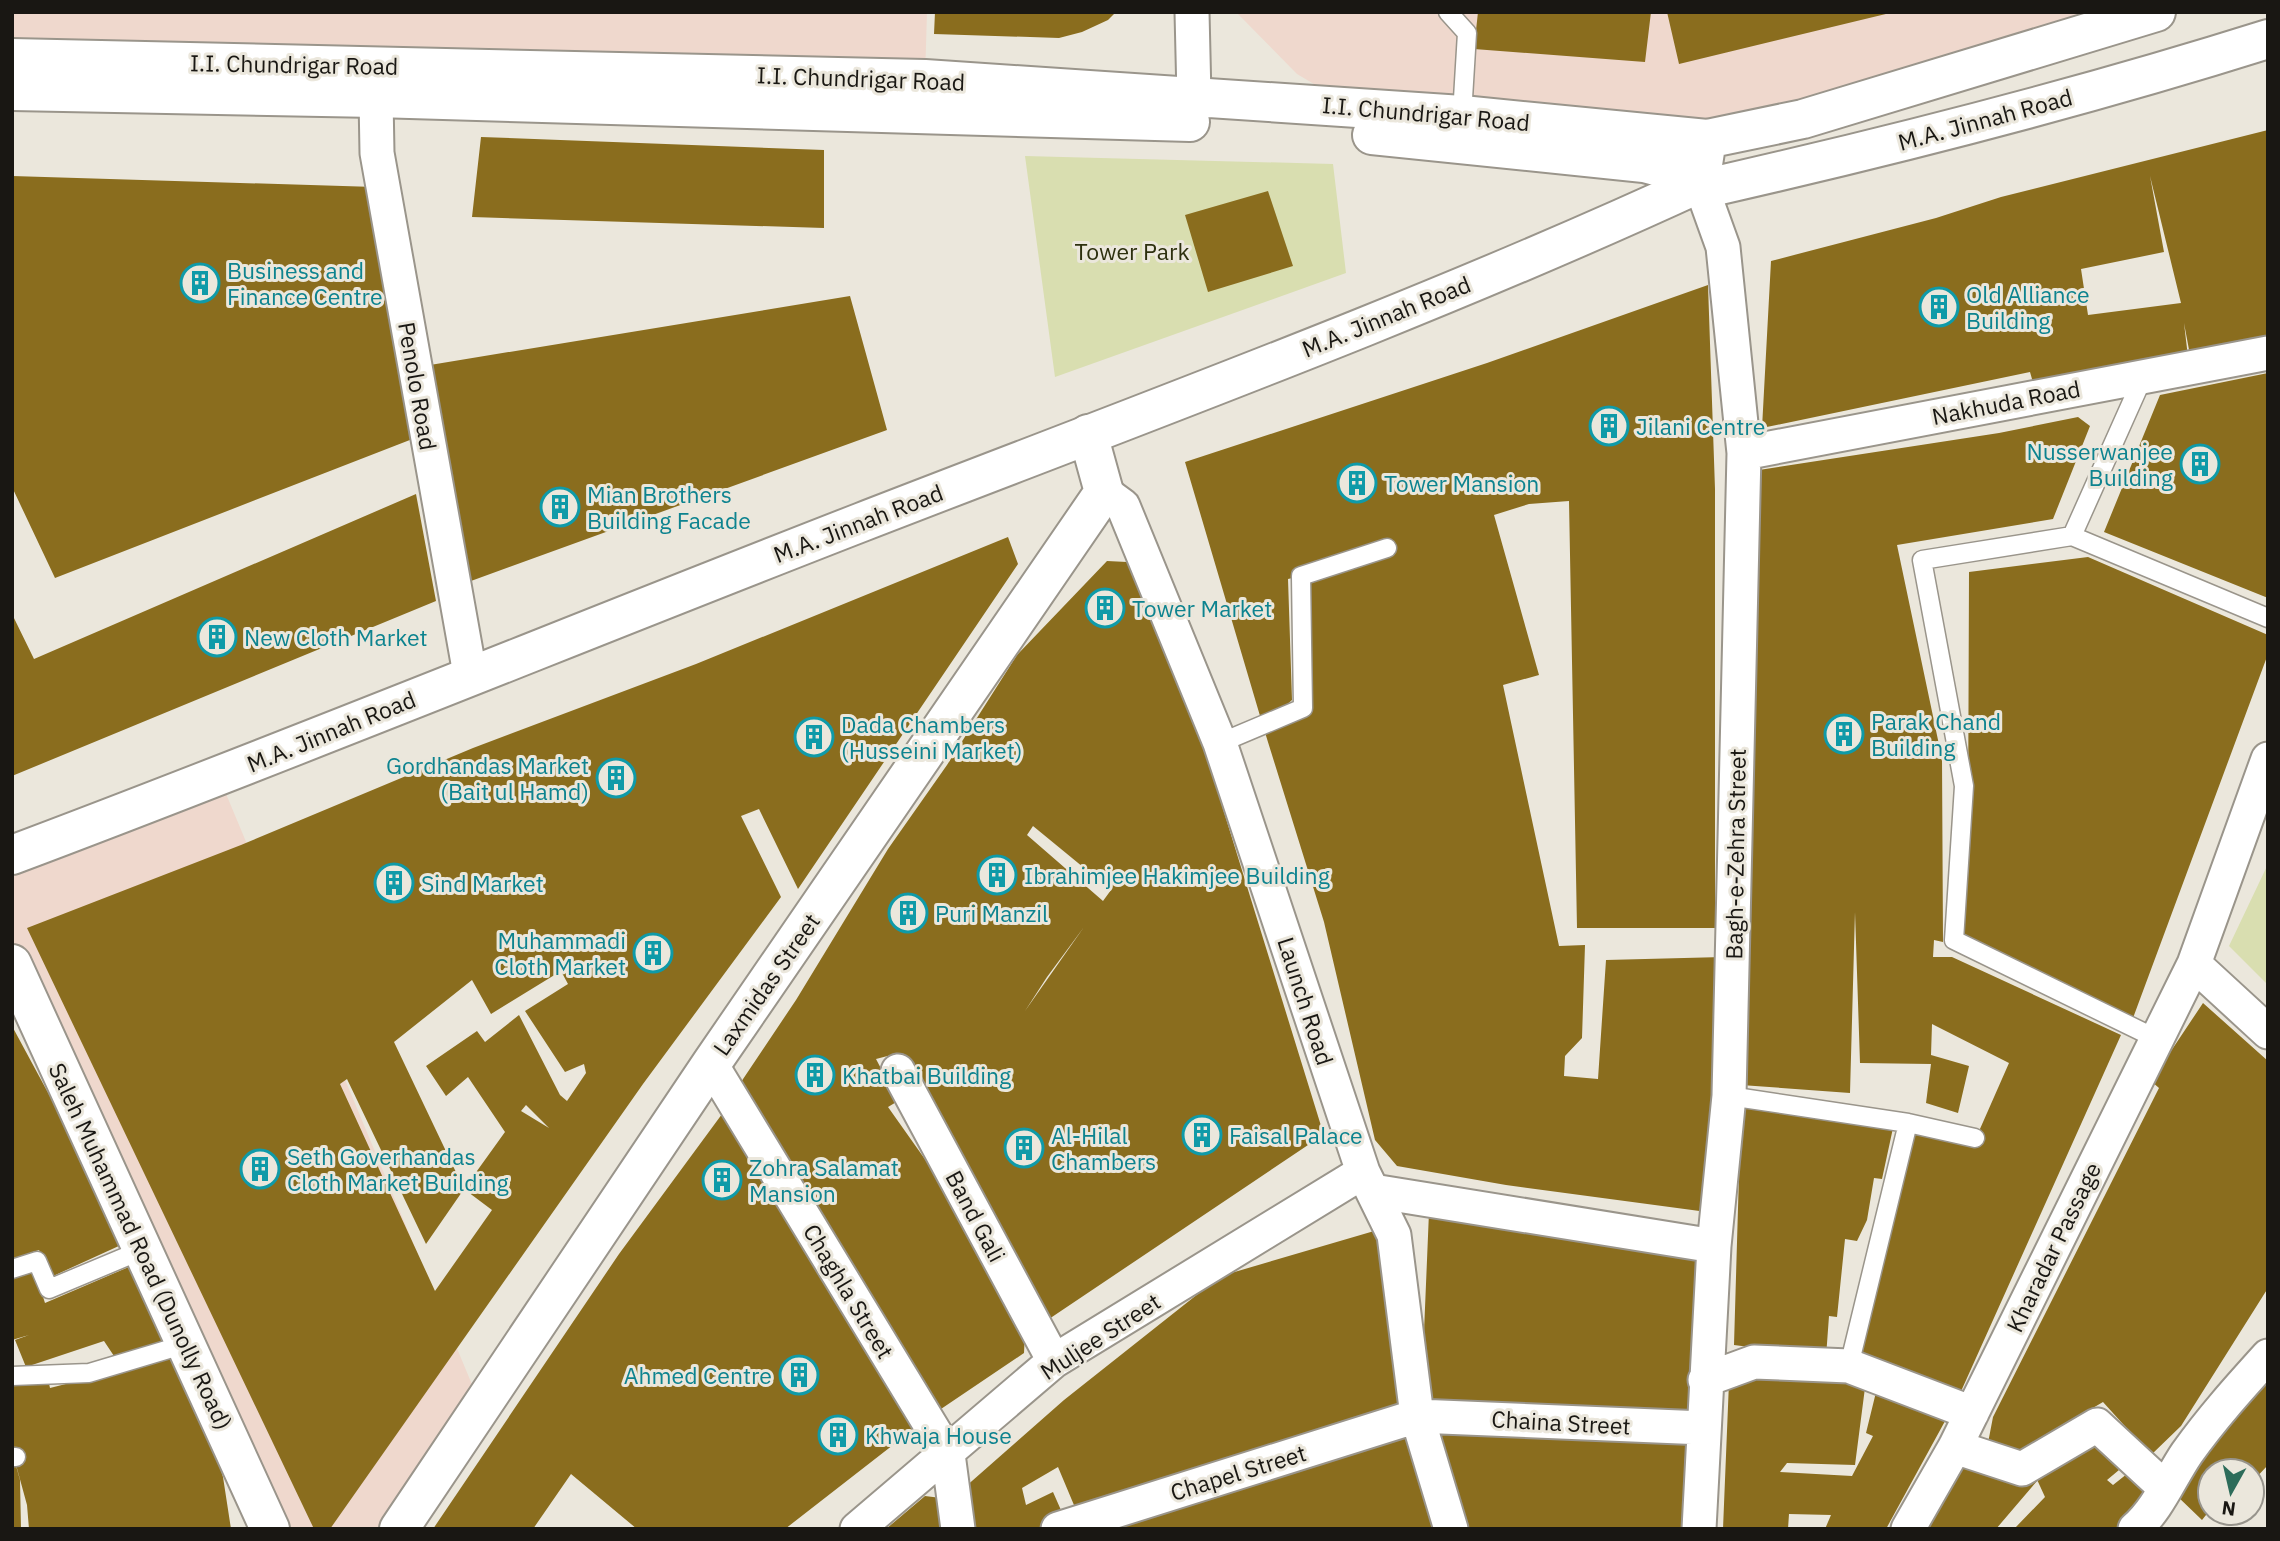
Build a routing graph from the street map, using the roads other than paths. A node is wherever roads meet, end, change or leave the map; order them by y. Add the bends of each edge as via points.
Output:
1 (1192, 12) edge
2 (1448, 12) edge
3 (2156, 12) edge
4 (2268, 39) edge
5 (12, 58) edge
6 (12, 91) edge
7 (1194, 97) junction
8 (376, 98) junction
9 (1462, 115) junction
10 (1707, 139) junction
11 (1700, 183) junction
12 (2268, 353) edge
13 (2144, 376) junction
14 (1088, 434) junction
15 (1744, 453) junction
16 (1104, 492) junction
17 (2072, 536) junction
18 (1387, 548) dead end
19 (2268, 618) edge
20 (470, 674) junction
21 (1220, 743) junction
22 (2268, 759) edge
23 (12, 855) edge
24 (12, 964) edge
25 (2194, 964) junction
26 (2268, 1032) edge
27 (2155, 1038) junction
28 (711, 1064) junction
29 (898, 1071) dead end
30 (1729, 1096) junction
31 (1908, 1124) junction
32 (1975, 1138) dead end
33 (1368, 1181) junction
34 (1714, 1246) junction
35 (142, 1250) junction
36 (12, 1269) edge
37 (187, 1344) junction
38 (2268, 1356) edge
39 (1054, 1361) junction
40 (1849, 1366) junction
41 (12, 1376) edge
42 (1705, 1380) junction
43 (1972, 1413) junction
44 (1417, 1416) junction
45 (1704, 1428) junction
46 (1955, 1447) junction
47 (948, 1454) junction
48 (2164, 1487) junction
49 (270, 1529) edge
50 (399, 1529) edge
51 (857, 1529) edge
52 (958, 1529) edge
53 (1058, 1529) edge
54 (1451, 1529) edge
55 (1699, 1529) edge
56 (1908, 1529) edge
57 (2135, 1529) edge

1 - 7 street
2 - 9 lane via 1467,33
3 - 10 main road via 1803,119
4 - 11 main road, M.A. Jinnah Road via 1841,158 1720,185
5 - 7 main road, I.I. Chundrigar Road via 925,79
6 - 8 main road, I.I. Chundrigar Road
7 - 9 main road, I.I. Chundrigar Road
8 - 11 main road, I.I. Chundrigar Road via 1194,122 1413,138 1644,163
8 - 20 street, Penolo Road via 377,153
9 - 10 main road, I.I. Chundrigar Road
10 - 11 main road
11 - 14 main road, M.A. Jinnah Road via 1400,312
11 - 15 street, Bagh-e-Zehra Street via 1723,247
12 - 13 street, Nakhuda Road
13 - 15 street, Nakhuda Road
13 - 17 lane
14 - 16 main road
14 - 20 main road, M.A. Jinnah Road
15 - 30 street, Bagh-e-Zehra Street
16 - 21 street, Launch Road via 1123,506
16 - 28 main road, Laxmidas Street
17 - 19 lane
17 - 27 lane via 1922,560 1964,786 1954,940
18 - 21 lane via 1301,576 1303,708
20 - 23 main road, M.A. Jinnah Road via 219,777
21 - 33 street, Launch Road
22 - 25 street, Kharadar Passage
24 - 35 main road, Saleh Muhammad Road (Dunolly Road)
25 - 26 street
25 - 27 street, Kharadar Passage
27 - 43 street, Kharadar Passage
28 - 47 street, Chaghla Street
28 - 50 main road, Laxmidas Street
29 - 39 street, Band Gali
30 - 31 lane
30 - 34 street, Bagh-e-Zehra Street
31 - 32 lane
31 - 40 lane
33 - 34 street
33 - 39 street, Muljee Street
33 - 44 street, Launch Road via 1394,1235
34 - 42 street, Bagh-e-Zehra Street
35 - 36 lane via 49,1289 37,1261
35 - 37 main road, Saleh Muhammad Road (Dunolly Road)
37 - 41 lane via 89,1373
37 - 49 main road, Saleh Muhammad Road (Dunolly Road)
38 - 48 street via 2211,1419
39 - 47 street, Muljee Street
40 - 42 street via 1754,1362
40 - 43 street
42 - 45 street, Bagh-e-Zehra Street
43 - 46 street, Kharadar Passage
44 - 45 street, Chaina Street
44 - 53 street, Chapel Street
44 - 54 street, Launch Road
45 - 55 street, Bagh-e-Zehra Street
46 - 48 street via 2022,1469 2097,1425
46 - 56 street, Kharadar Passage
47 - 51 street, Muljee Street
47 - 52 street, Chaghla Street
48 - 57 street via 2151,1515

